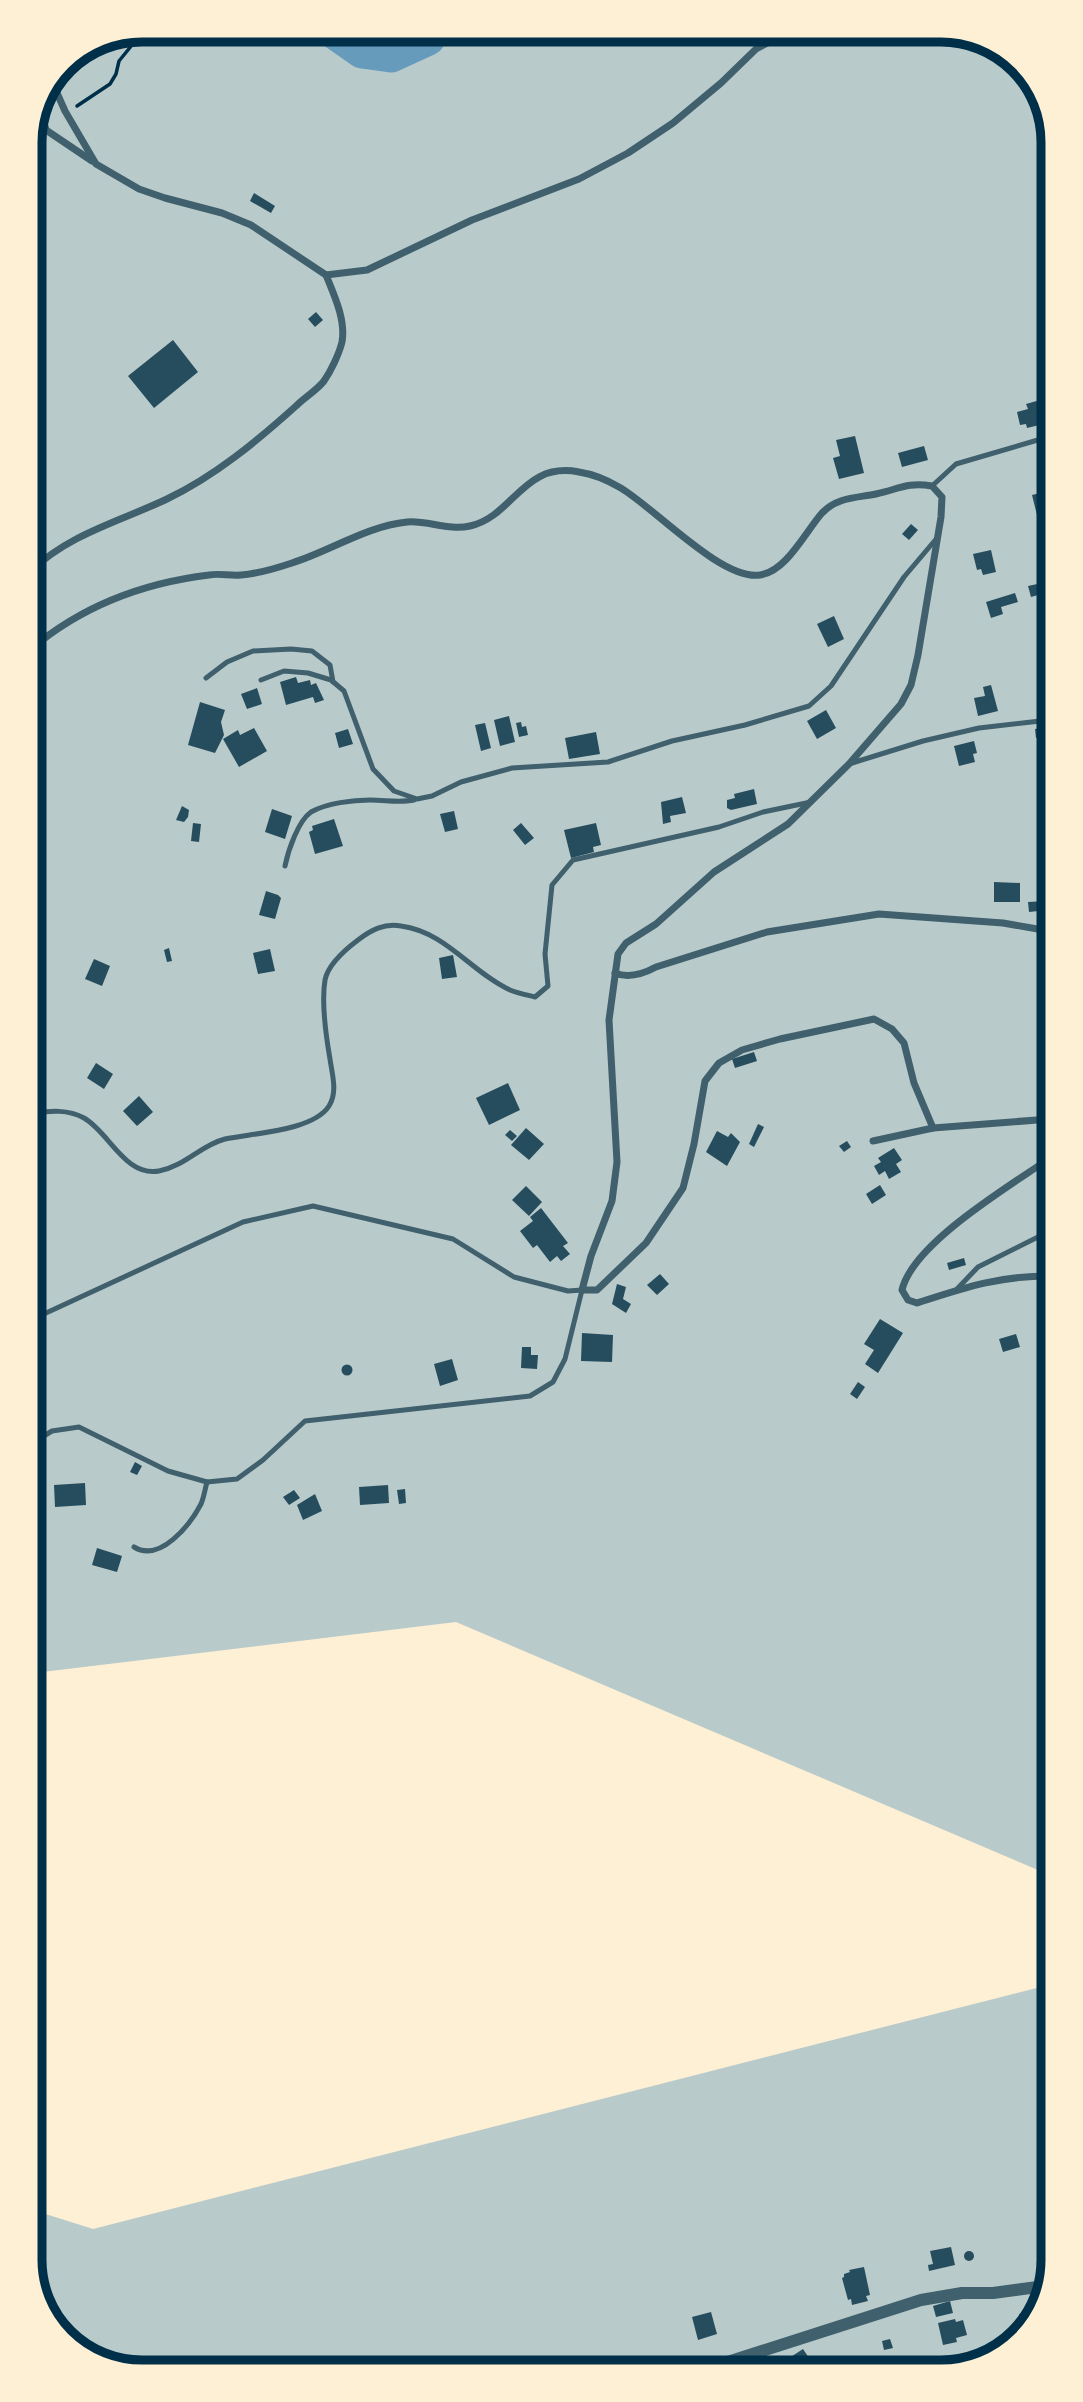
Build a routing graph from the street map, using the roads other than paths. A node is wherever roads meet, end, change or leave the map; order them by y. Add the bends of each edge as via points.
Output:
1 (769, 42) edge
2 (56, 91) edge
3 (43, 130) edge
4 (96, 164) junction
5 (326, 275) junction
6 (1041, 439) edge
7 (932, 486) junction
8 (937, 538) junction
9 (42, 561) edge
10 (42, 640) edge
11 (206, 678) dead end
12 (261, 680) dead end
13 (333, 682) junction
14 (1041, 721) edge
15 (849, 764) junction
16 (417, 799) junction
17 (811, 802) junction
18 (285, 866) dead end
19 (1041, 930) edge
20 (615, 973) junction
21 (42, 1113) edge
22 (1041, 1120) edge
23 (933, 1128) junction
24 (873, 1142) dead end
25 (1041, 1164) edge
26 (1041, 1236) edge
27 (1041, 1276) edge
28 (957, 1289) junction
29 (582, 1290) junction
30 (42, 1315) edge
31 (42, 1437) edge
32 (207, 1482) junction
33 (134, 1547) dead end
34 (1038, 2287) edge
35 (734, 2360) edge

1 - 5 street via 673,123 579,179 472,220 367,270
2 - 4 street
3 - 4 street
4 - 5 street via 139,189 222,212 251,225
5 - 9 street via 336,300 342,342 325,380 216,471 169,498 92,530
6 - 7 lane via 956,464
7 - 8 street via 942,497
7 - 10 street via 914,483 837,502 823,512 783,562 758,576 700,549 620,487 578,471 559,471 537,477 498,512 468,527 407,522 280,566 242,575 211,574 132,591 100,603
8 - 15 street via 911,685 901,705
8 - 16 lane via 904,578 831,686 809,706 608,762 512,768
11 - 13 lane via 253,651 291,649 312,652 330,665
12 - 13 lane via 284,671
13 - 16 lane via 344,691 373,769 394,791
14 - 15 lane via 979,728
15 - 17 street
16 - 18 lane via 338,803 310,813 290,844
17 - 20 street via 788,824 714,872 656,924 626,943 618,954
17 - 21 lane via 573,860 552,885 545,954 548,986 535,997 510,990 442,940 401,926 374,928 341,955 325,978 334,1087 329,1106 313,1119 218,1141 157,1171 138,1167 120,1154 86,1119 70,1112
19 - 20 street via 879,914 767,932 642,975
20 - 29 street via 609,1020 617,1162 612,1201
22 - 23 street
23 - 24 street
23 - 29 street via 904,1043 874,1019 742,1049 719,1063 705,1081 683,1188 646,1243 621,1269 597,1290
25 - 28 street via 941,1236 905,1277 902,1290 908,1300 917,1303
26 - 28 lane via 978,1267
27 - 28 street via 1017,1276
29 - 30 lane via 568,1291 514,1277 453,1239 313,1206 243,1222
29 - 32 lane via 565,1359 553,1382 530,1396 305,1421 237,1479
31 - 32 lane via 79,1427 168,1471
32 - 33 lane via 201,1503 173,1538 158,1551 142,1552
34 - 35 street via 921,2300

